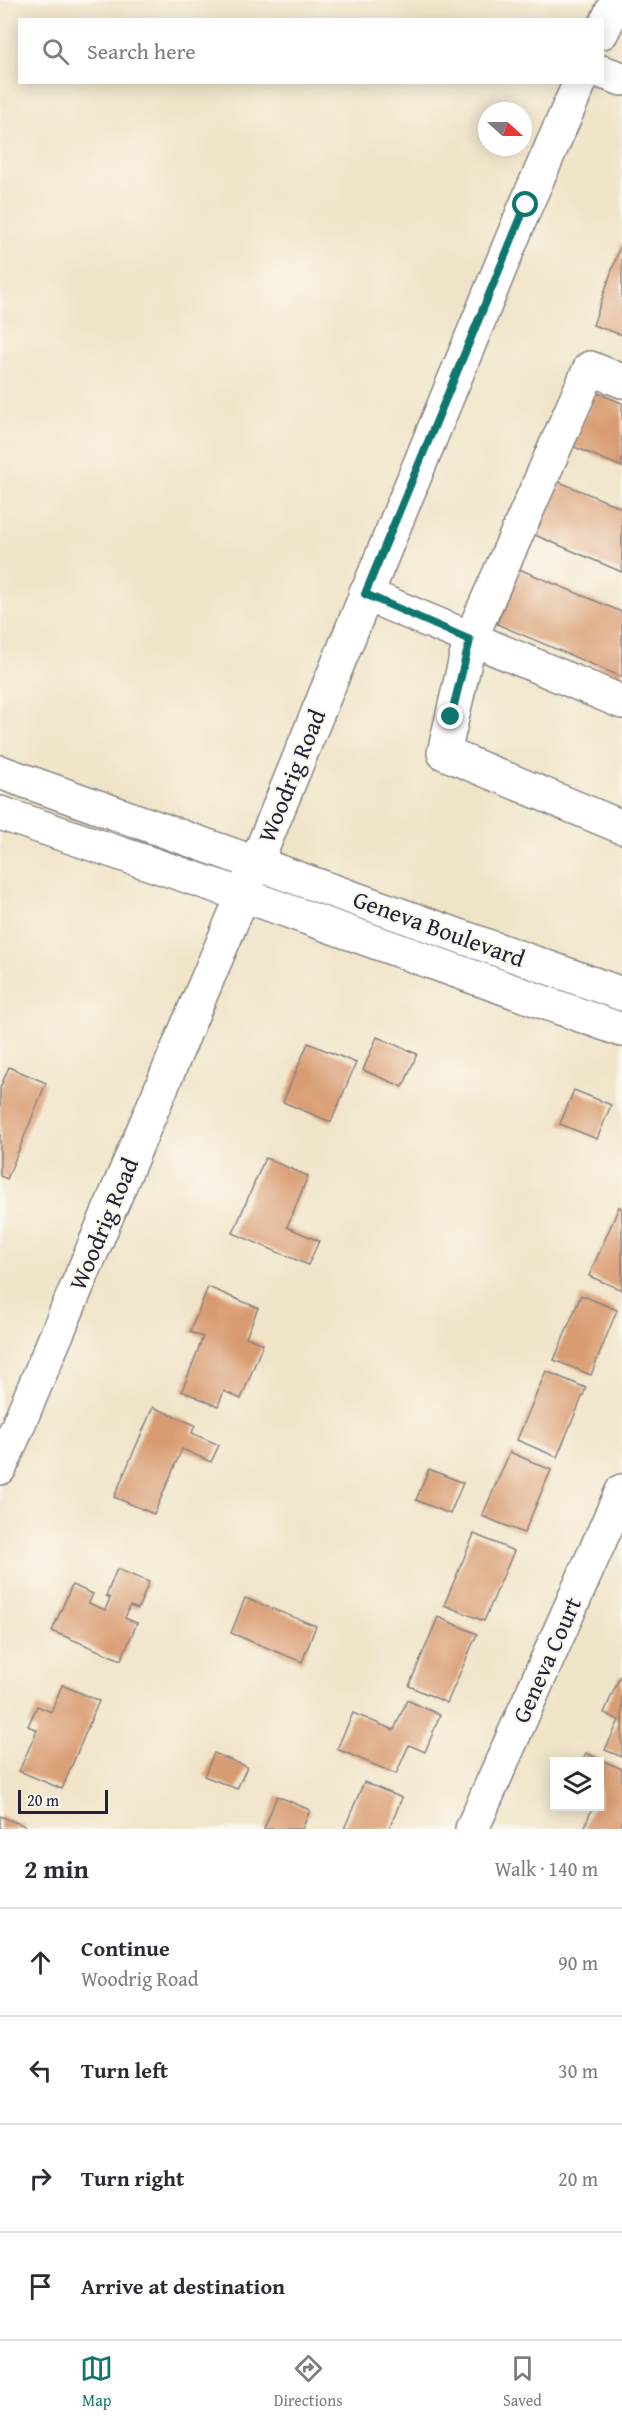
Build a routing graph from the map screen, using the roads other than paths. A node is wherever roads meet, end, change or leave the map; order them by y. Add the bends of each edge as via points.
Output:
1 (617, 0) edge
2 (604, 30) edge
3 (604, 72) edge
4 (622, 79) edge
5 (579, 84) edge
6 (622, 381) edge
7 (365, 594) junction
8 (470, 640) junction
9 (622, 702) edge
10 (0, 772) edge
11 (0, 813) edge
12 (622, 827) edge
13 (257, 863) junction
14 (243, 896) junction
15 (622, 994) edge
16 (622, 1030) edge
17 (0, 1468) edge
18 (622, 1491) edge
19 (472, 1829) edge

1 - 2 street
3 - 4 street
5 - 7 street, Woodrig Road
6 - 8 street via 590,368
7 - 8 street
7 - 13 street, Woodrig Road
8 - 9 street
8 - 12 street via 444,753
10 - 13 street, Geneva Boulevard
11 - 14 street
13 - 14 street, Woodrig Road
13 - 15 street, Geneva Boulevard
14 - 16 street
14 - 17 street, Woodrig Road
18 - 19 street, Geneva Court

